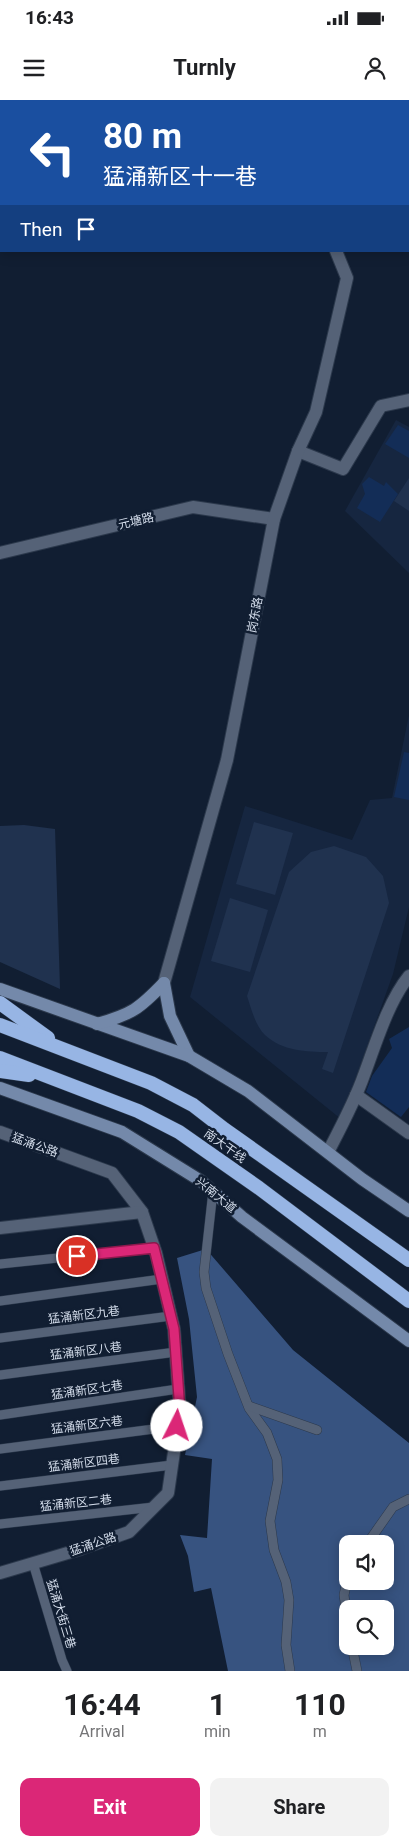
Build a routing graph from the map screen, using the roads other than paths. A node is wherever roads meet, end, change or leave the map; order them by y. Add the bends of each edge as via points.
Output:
1 (336, 252) edge
2 (409, 400) edge
3 (298, 451) junction
4 (274, 519) junction
5 (0, 552) edge
6 (409, 976) edge
7 (164, 983) junction
8 (0, 989) edge
9 (0, 1003) edge
10 (97, 1024) junction
11 (0, 1025) edge
12 (65, 1050) junction
13 (189, 1056) junction
14 (0, 1058) edge
15 (0, 1071) edge
16 (55, 1079) junction
17 (0, 1088) edge
18 (356, 1095) junction
19 (0, 1132) edge
20 (409, 1133) edge
21 (328, 1152) junction
22 (213, 1191) junction
23 (409, 1211) edge
24 (142, 1212) junction
25 (0, 1228) edge
26 (154, 1248) junction
27 (409, 1260) edge
28 (0, 1264) edge
29 (162, 1279) junction
30 (0, 1301) edge
31 (409, 1301) edge
32 (171, 1316) junction
33 (0, 1338) edge
34 (409, 1341) edge
35 (176, 1352) junction
36 (0, 1375) edge
37 (178, 1389) junction
38 (249, 1406) junction
39 (0, 1415) edge
40 (177, 1426) junction
41 (317, 1430) dead end
42 (0, 1449) edge
43 (172, 1465) junction
44 (0, 1486) edge
45 (409, 1499) edge
46 (154, 1507) junction
47 (0, 1524) edge
48 (373, 1535) edge
49 (33, 1563) junction
50 (0, 1573) edge
51 (354, 1655) edge
52 (67, 1671) edge
53 (290, 1671) edge
54 (357, 1671) edge

1 - 3 street, 岗东路 via 347,278 316,412
2 - 3 street via 381,406 343,469
3 - 4 street, 岗东路
4 - 5 street, 元塘路 via 193,507
4 - 7 street, 岗东路 via 227,760
6 - 18 street via 398,992 370,1054
7 - 10 main road via 143,1005 124,1016
7 - 13 main road via 170,1016
8 - 10 main road
9 - 12 highway
10 - 13 main road
11 - 12 highway, 南大干线
12 - 27 highway, 南大干线 via 152,1083 193,1105
13 - 21 main road via 248,1091
14 - 16 highway, 南大干线
15 - 16 highway
16 - 31 highway, 南大干线 via 138,1111 179,1132
17 - 22 main road, 兴南大道 via 122,1132
18 - 20 street
18 - 21 street
19 - 24 street, 猛涌公路 via 112,1174
21 - 23 main road
22 - 34 main road, 兴南大道 via 242,1217
22 - 38 lane via 204,1272 206,1288
24 - 25 street
24 - 26 street, 猛涌公路
26 - 28 lane
26 - 29 street, 猛涌公路
29 - 30 lane
29 - 32 street, 猛涌公路
32 - 33 lane, 猛涌新区九巷
32 - 35 street, 猛涌公路
35 - 36 lane, 猛涌新区八巷
35 - 37 street, 猛涌公路
37 - 39 lane, 猛涌新区七巷
37 - 40 street, 猛涌公路 via 180,1411
38 - 41 lane
38 - 53 lane via 273,1444 277,1459 278,1480 270,1521 274,1550 289,1600 286,1644
40 - 42 lane, 猛涌新区六巷
40 - 43 street, 猛涌公路
43 - 44 lane, 猛涌新区四巷
43 - 46 street, 猛涌公路 via 168,1493
45 - 48 lane via 393,1507
46 - 47 lane, 猛涌新区二巷
46 - 49 street, 猛涌公路 via 129,1532
49 - 50 street, 猛涌公路
49 - 52 lane, 猛涌大街三巷
51 - 54 lane

